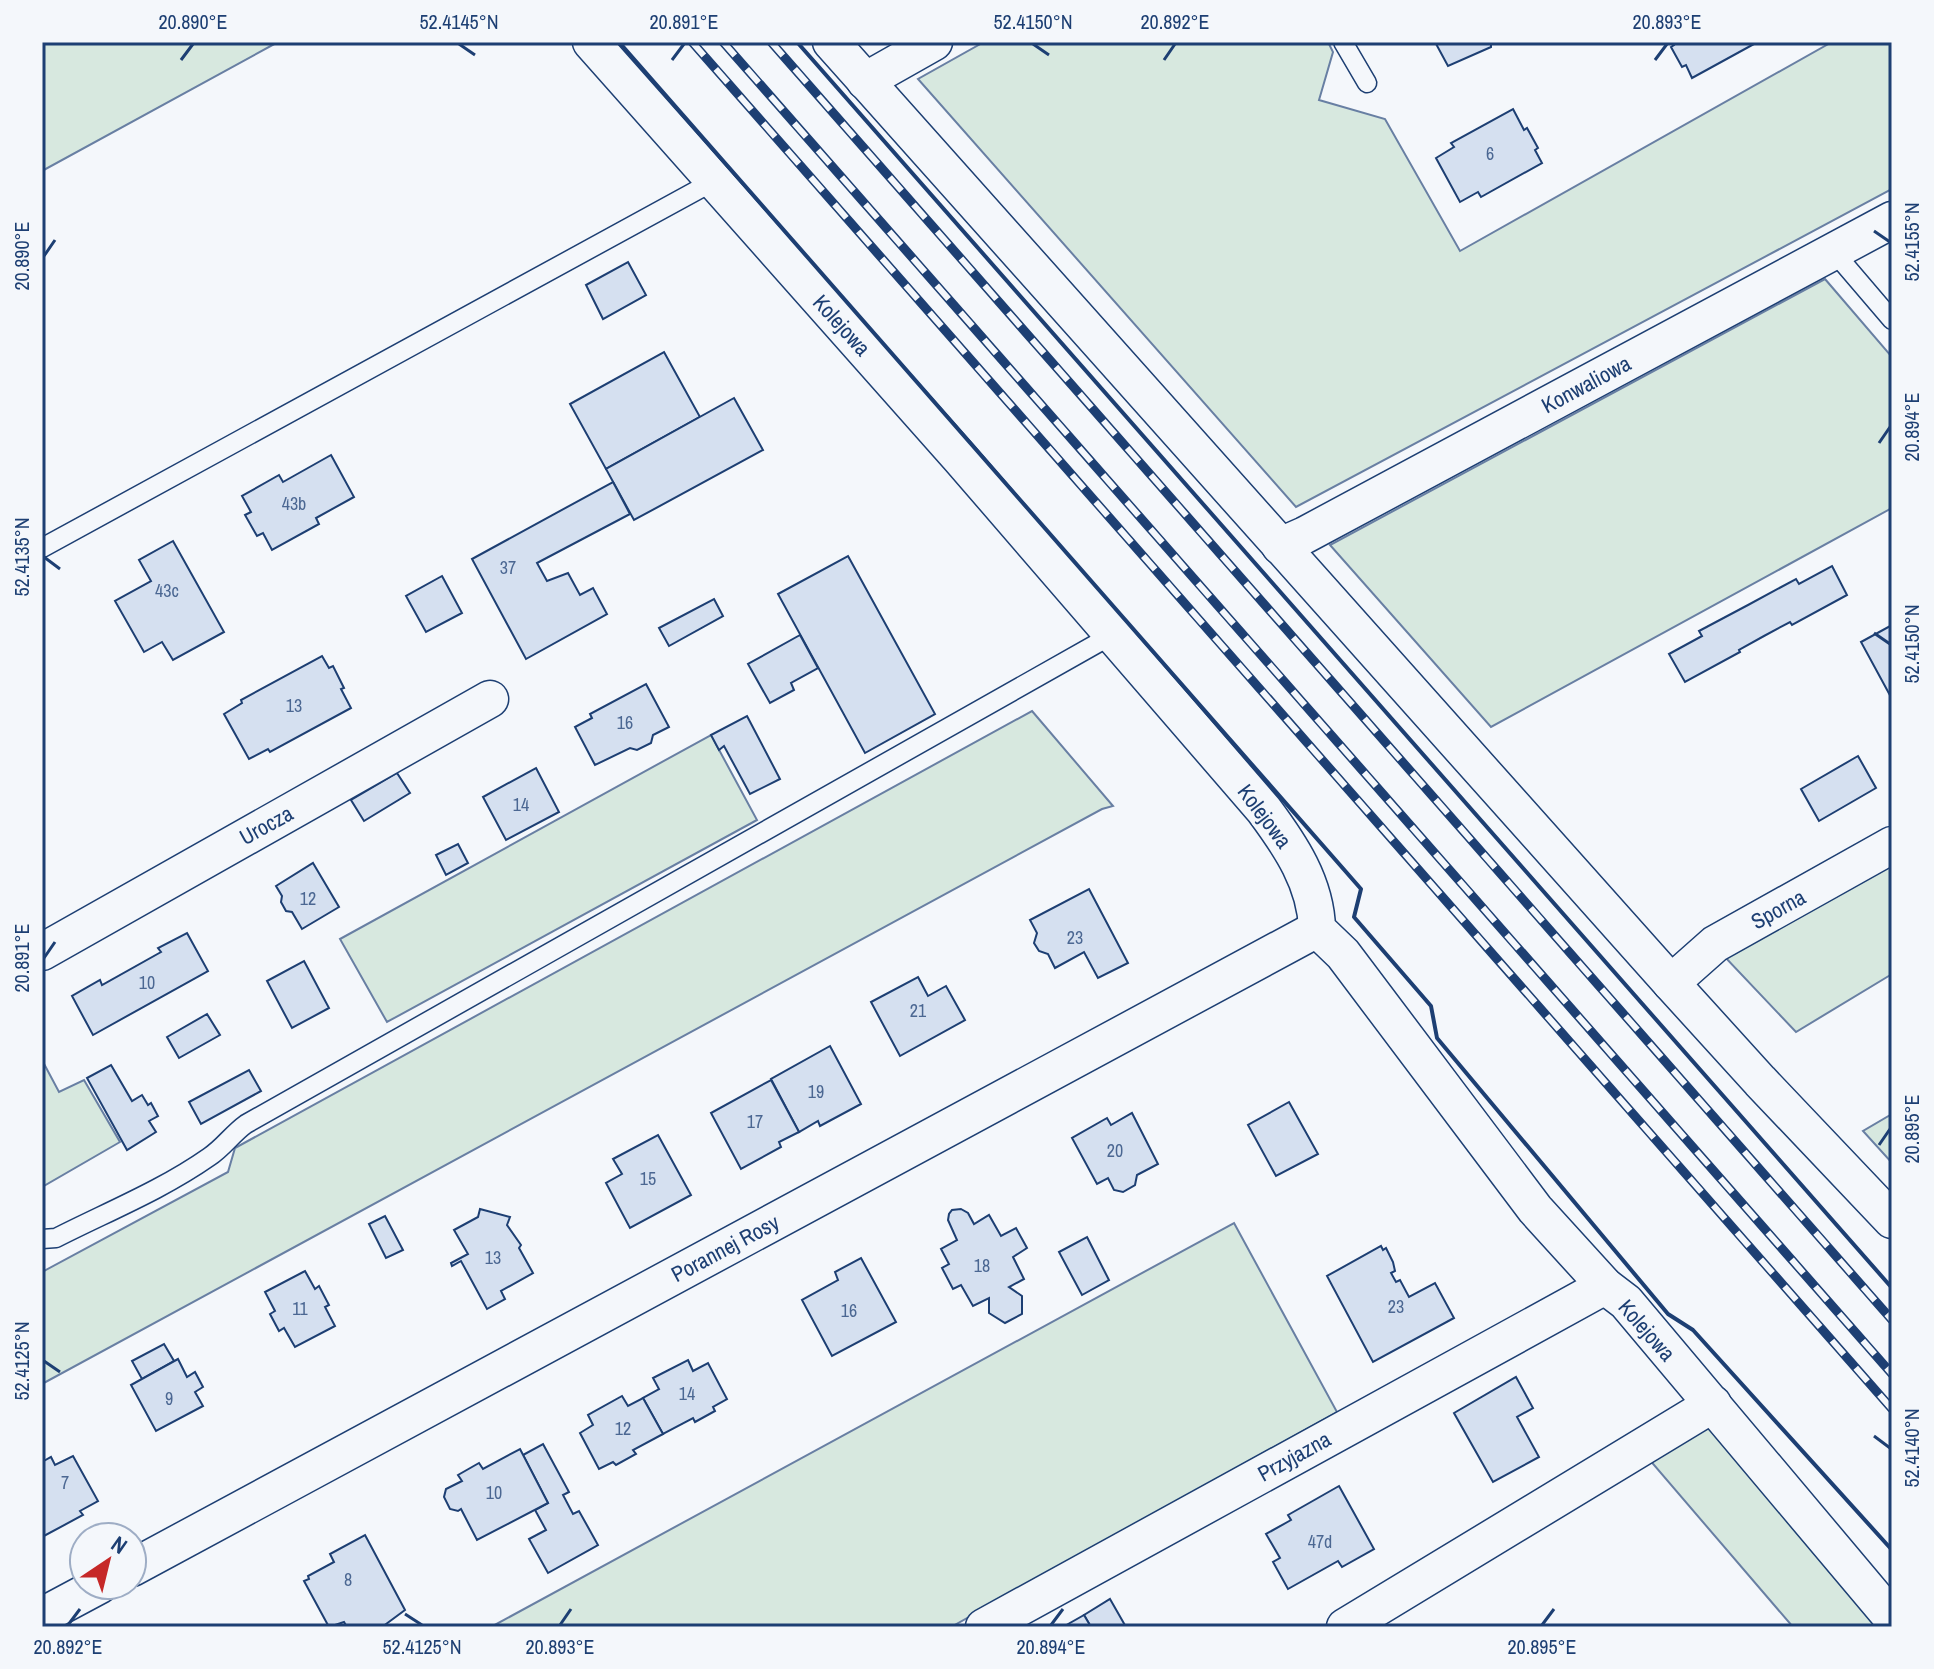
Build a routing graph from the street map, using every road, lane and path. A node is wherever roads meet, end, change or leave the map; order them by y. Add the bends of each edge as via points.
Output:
1 (591, 42) edge
2 (831, 42) edge
3 (934, 42) edge
4 (1343, 42) edge
5 (865, 81) junction
6 (1367, 83) dead end
7 (714, 181) junction
8 (1892, 220) edge
9 (1833, 251) junction
10 (1892, 320) edge
11 (1280, 546) junction
12 (42, 548) edge
13 (1112, 635) junction
14 (490, 699) dead end
15 (1892, 845) edge
16 (1317, 929) junction
17 (42, 952) edge
18 (1671, 983) junction
19 (1892, 1220) edge
20 (42, 1239) edge
21 (1605, 1286) junction
22 (1713, 1404) junction
23 (148, 1559) edge
24 (70, 1601) edge
25 (42, 1616) edge
26 (1892, 1618) edge
27 (984, 1627) edge
28 (1345, 1627) edge

1 - 7 street, Kolejowa
2 - 5 street
3 - 5 street
4 - 6 lane
5 - 11 street
7 - 12 lane
7 - 13 street, Kolejowa
8 - 9 street, Konwaliowa
9 - 10 lane
9 - 11 street, Konwaliowa
11 - 18 street
13 - 16 street, Kolejowa via 1289,844 1317,910
13 - 20 lane via 246,1124 190,1170 56,1238
14 - 17 street, Urocza
15 - 18 street, Sporna via 1715,944
16 - 21 street, Kolejowa via 1343,954 1535,1209
16 - 23 street, Porannej Rosy
18 - 19 street
21 - 22 street, Kolejowa via 1626,1302
21 - 27 street, Przyjazna
22 - 26 street, Kolejowa
22 - 28 street
24 - 25 street

